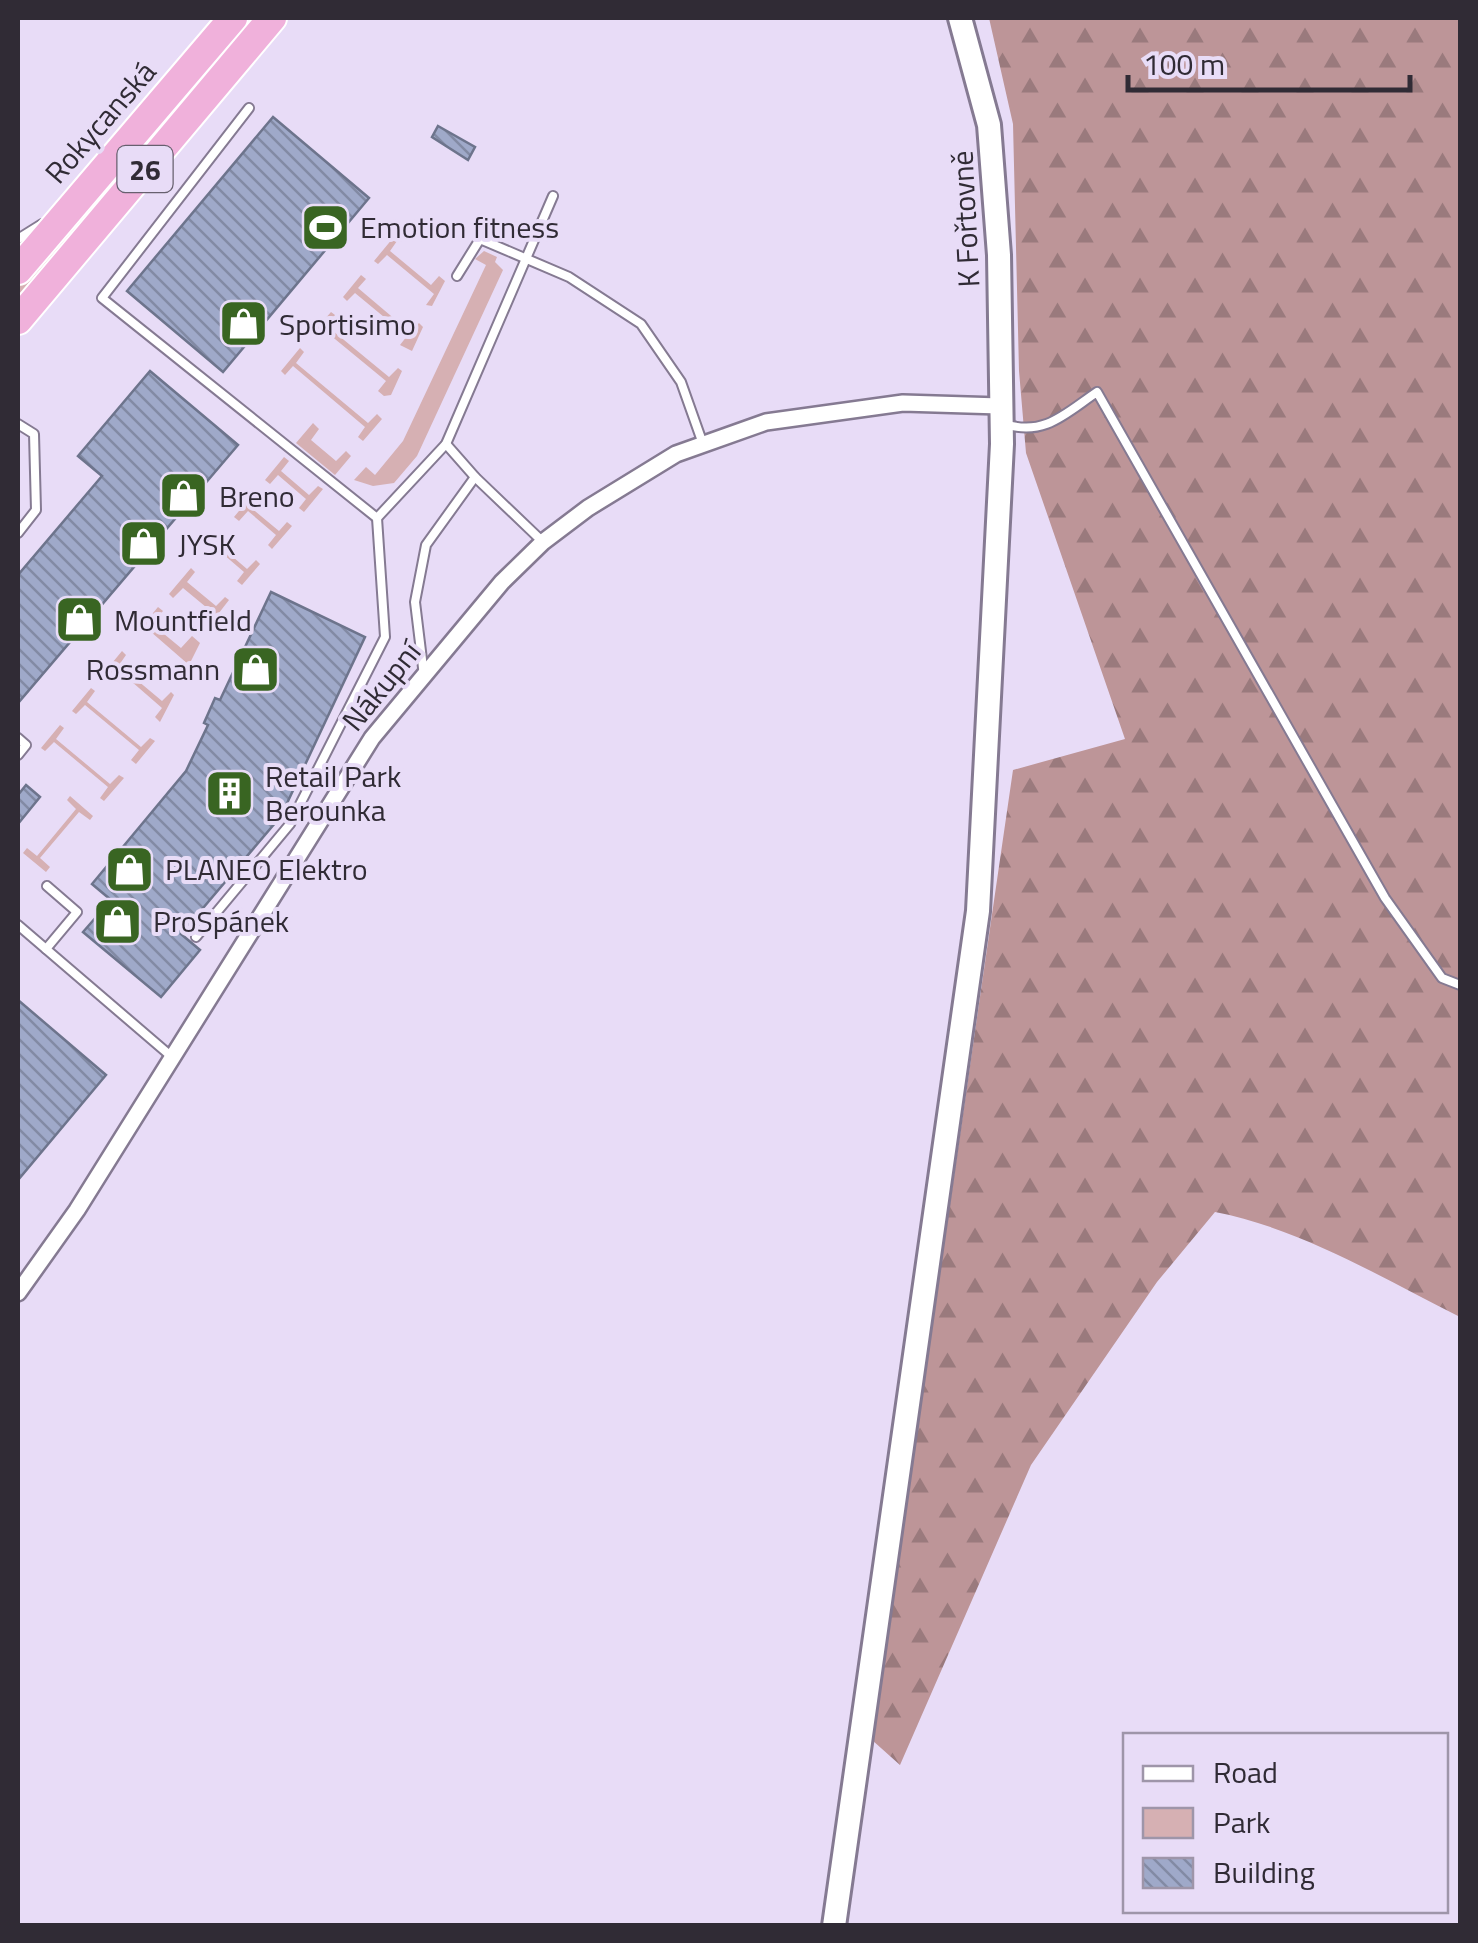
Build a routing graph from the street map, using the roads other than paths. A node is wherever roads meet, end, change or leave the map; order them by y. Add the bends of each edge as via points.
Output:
1 (233, 18) edge
2 (272, 18) edge
3 (960, 18) edge
4 (249, 108) dead end
5 (553, 196) dead end
6 (71, 206) junction
7 (18, 239) edge
8 (528, 258) junction
9 (18, 270) edge
10 (457, 276) dead end
11 (18, 320) edge
12 (1000, 414) junction
13 (18, 424) edge
14 (446, 444) junction
15 (703, 444) junction
16 (475, 478) junction
17 (377, 518) junction
18 (18, 533) edge
19 (542, 542) junction
20 (424, 676) junction
21 (18, 738) edge
22 (18, 755) edge
23 (47, 886) dead end
24 (18, 925) edge
25 (196, 937) dead end
26 (46, 949) junction
27 (1460, 985) edge
28 (172, 1057) junction
29 (18, 1293) edge
30 (834, 1926) edge

1 - 6 highway, Rokycanská / 26
2 - 11 highway, Rokycanská / 26
3 - 12 street, K Fořtovně via 989,125 999,254
4 - 17 lane via 102,298
5 - 8 lane
6 - 7 lane
6 - 9 highway, Rokycanská / 26
8 - 10 lane via 480,239
8 - 14 lane
8 - 15 lane via 642,324 681,382
12 - 15 street, Nákupní via 903,403 766,422
12 - 27 lane via 1024,430 1051,423 1097,392 1384,898 1442,978
12 - 30 street, K Fořtovně via 978,910
13 - 18 lane via 34,434 36,510
14 - 16 lane
14 - 17 lane
15 - 19 street, Nákupní via 676,454
16 - 19 lane
16 - 20 lane via 426,545 416,602
17 - 25 lane via 385,636 290,824
19 - 20 street, Nákupní
20 - 28 street, Nákupní via 372,738
21 - 22 lane via 26,745
23 - 26 lane via 78,912
24 - 26 lane
26 - 28 lane
28 - 29 street, Nákupní

